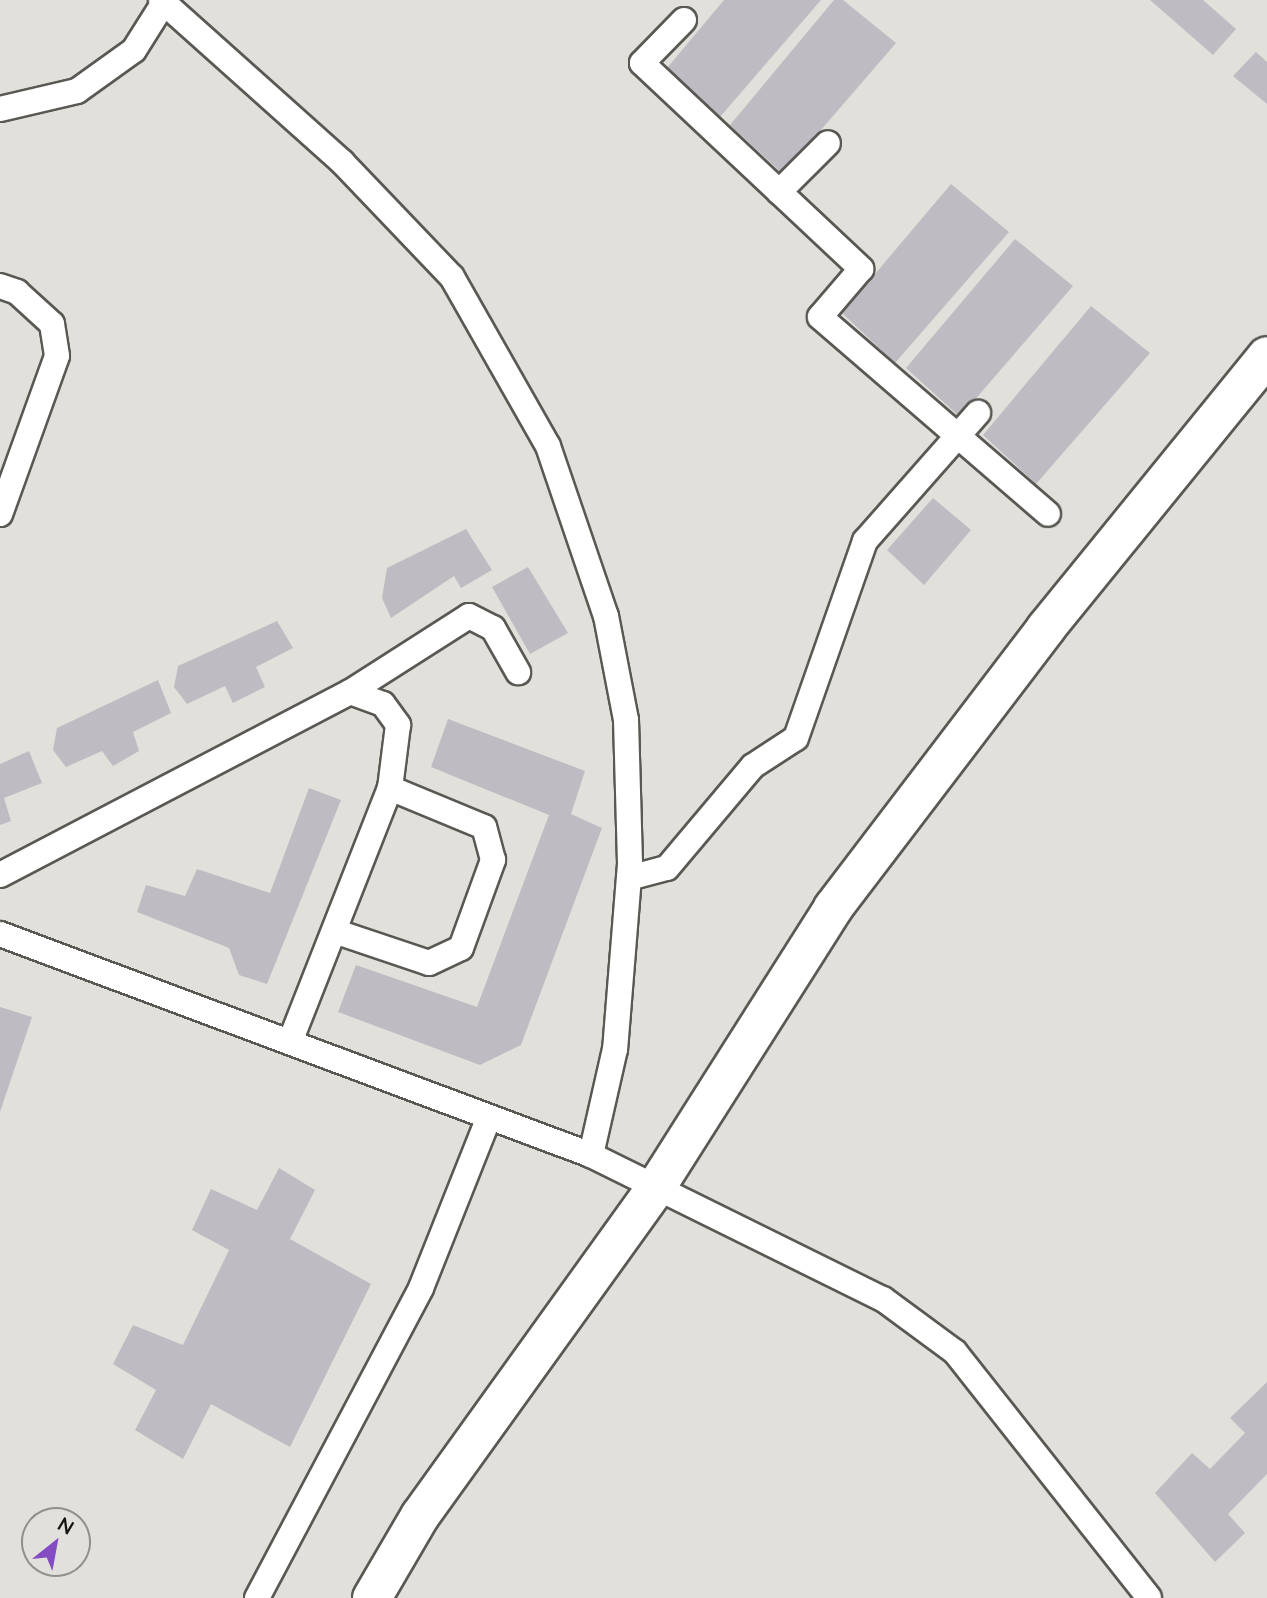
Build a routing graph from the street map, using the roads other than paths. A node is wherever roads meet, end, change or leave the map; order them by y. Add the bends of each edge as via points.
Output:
1 (162, 2) edge
2 (684, 20) dead end
3 (0, 109) edge
4 (828, 143) dead end
5 (779, 192) junction
6 (0, 286) edge
7 (1267, 356) edge
8 (978, 413) dead end
9 (958, 436) junction
10 (0, 514) edge
11 (1048, 514) dead end
12 (518, 672) dead end
13 (350, 692) junction
14 (390, 788) junction
15 (0, 875) edge
16 (629, 878) junction
17 (334, 931) junction
18 (0, 934) edge
19 (290, 1042) junction
20 (489, 1117) junction
21 (591, 1155) junction
22 (655, 1189) junction
23 (257, 1598) edge
24 (372, 1598) edge
25 (1149, 1598) edge

1 - 3 street via 134,50 77,91
1 - 16 street via 342,163 452,277 548,446 606,616 626,720
2 - 5 street via 642,63
4 - 5 street
5 - 9 street via 861,270 820,317
6 - 10 street via 52,324 57,356
7 - 22 main road via 1046,628 833,908
8 - 9 street
9 - 11 street
9 - 16 street via 866,541 796,738 753,765 667,868
12 - 13 street via 493,628 469,616
13 - 14 street via 383,704 398,725
13 - 15 street
14 - 17 street
14 - 17 street via 484,827 493,860 461,948 429,962
16 - 21 street via 615,1049
17 - 19 street
18 - 19 street
19 - 20 street
20 - 21 street
20 - 23 street via 421,1288
21 - 22 street
22 - 24 main road via 420,1516
22 - 25 street via 883,1298 956,1352

